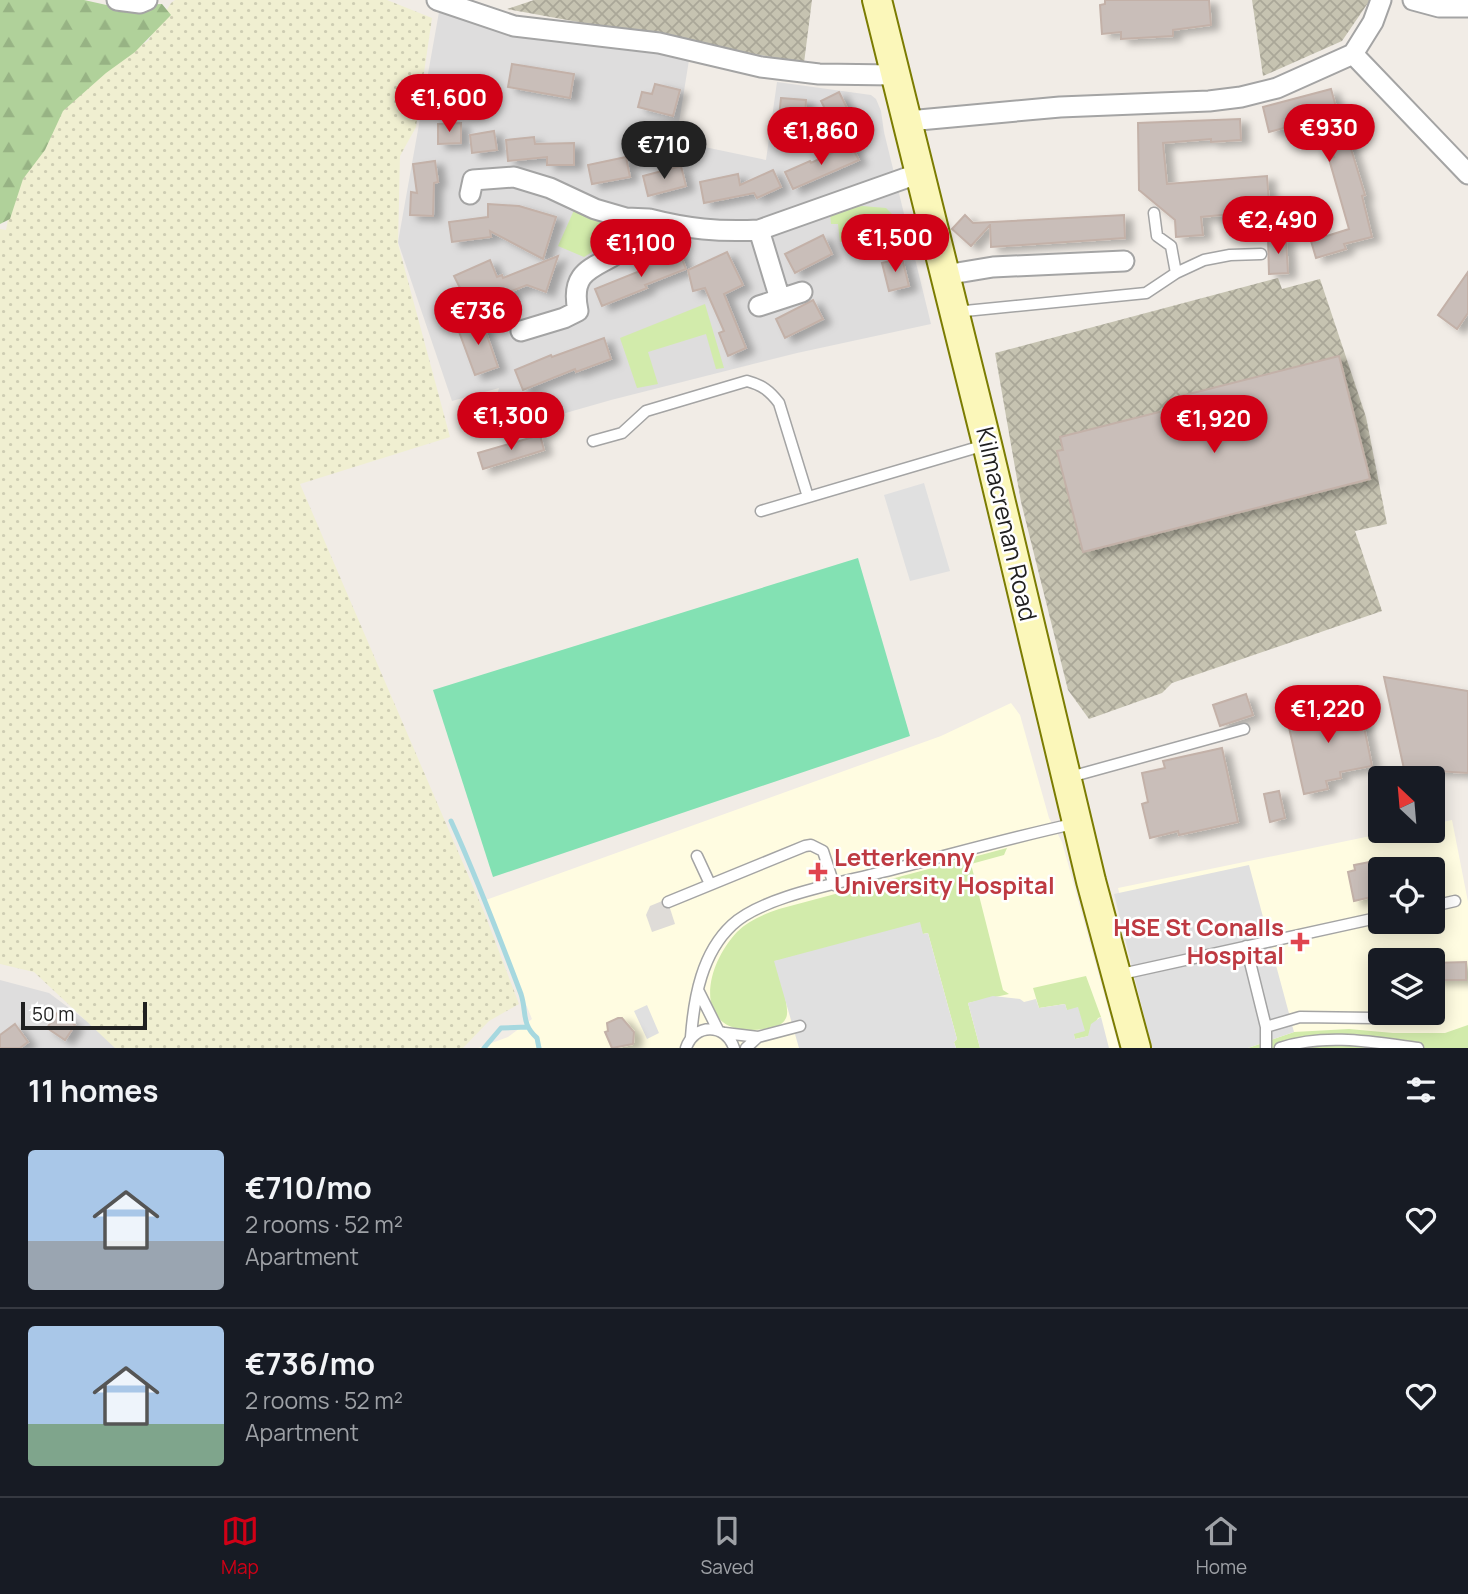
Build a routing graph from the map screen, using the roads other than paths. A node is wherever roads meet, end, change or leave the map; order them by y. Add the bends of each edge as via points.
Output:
1 (117, 0) edge
2 (147, 0) edge
3 (437, 0) edge
4 (877, 0) edge
5 (1381, 0) edge
6 (1413, 0) edge
7 (1468, 7) edge
8 (1353, 54) junction
9 (895, 75) junction
10 (908, 121) junction
11 (920, 173) junction
12 (1468, 174) edge
13 (470, 194) dead end
14 (1154, 212) dead end
15 (649, 219) junction
16 (759, 230) junction
17 (1261, 254) dead end
18 (1124, 261) dead end
19 (1176, 273) junction
20 (945, 275) junction
21 (802, 292) dead end
22 (780, 299) junction
23 (758, 306) dead end
24 (954, 312) junction
25 (521, 331) dead end
26 (593, 441) dead end
27 (988, 444) junction
28 (808, 497) junction
29 (761, 511) dead end
30 (1244, 729) dead end
31 (1066, 779) junction
32 (1077, 823) junction
33 (697, 856) dead end
34 (709, 884) junction
35 (834, 885) junction
36 (1455, 901) dead end
37 (668, 902) dead end
38 (1445, 903) edge
39 (1368, 920) edge
40 (1246, 946) junction
41 (1117, 975) junction
42 (699, 992) junction
43 (1368, 1018) edge
44 (800, 1026) dead end
45 (1266, 1027) junction
46 (721, 1032) junction
47 (758, 1037) junction
48 (686, 1044) edge
49 (734, 1048) edge
50 (746, 1048) edge
51 (1136, 1048) edge
52 (1266, 1048) edge
53 (1280, 1048) edge
54 (1419, 1048) edge

1 - 2 street
3 - 9 street via 514,26 659,43 761,67 819,74
4 - 9 main road, Kilmacrenan Road
5 - 8 street
6 - 7 street via 1439,7
8 - 10 street via 1277,88 1241,97
8 - 12 street
9 - 10 main road, Kilmacrenan Road
10 - 11 main road, Kilmacrenan Road
11 - 16 street
11 - 20 main road, Kilmacrenan Road
13 - 15 street via 473,180 514,177 595,209
14 - 19 lane via 1157,236 1171,246
15 - 16 street via 691,229
15 - 25 street via 627,247 581,277 574,292 578,311
16 - 22 street
17 - 19 lane via 1204,260
18 - 20 street via 993,267
19 - 24 lane via 1146,293
20 - 24 main road, Kilmacrenan Road
21 - 22 street
22 - 23 street
24 - 27 main road, Kilmacrenan Road
26 - 28 lane via 622,433 646,411 747,381 770,391 779,403
27 - 28 lane
27 - 31 main road, Kilmacrenan Road
28 - 29 lane
30 - 31 lane
31 - 32 main road, Kilmacrenan Road
32 - 35 lane
32 - 41 main road, Kilmacrenan Road
33 - 34 lane
34 - 35 lane via 811,845 826,855
34 - 37 lane
35 - 42 lane via 767,904 740,918 710,952
36 - 38 lane
39 - 40 lane
40 - 41 lane
40 - 45 lane
41 - 51 main road, Kilmacrenan Road
42 - 46 lane
42 - 48 lane
43 - 45 lane via 1300,1017
44 - 47 lane
45 - 52 lane
46 - 47 lane
46 - 48 lane via 702,1030
46 - 49 lane
47 - 50 lane
53 - 54 lane via 1326,1040

